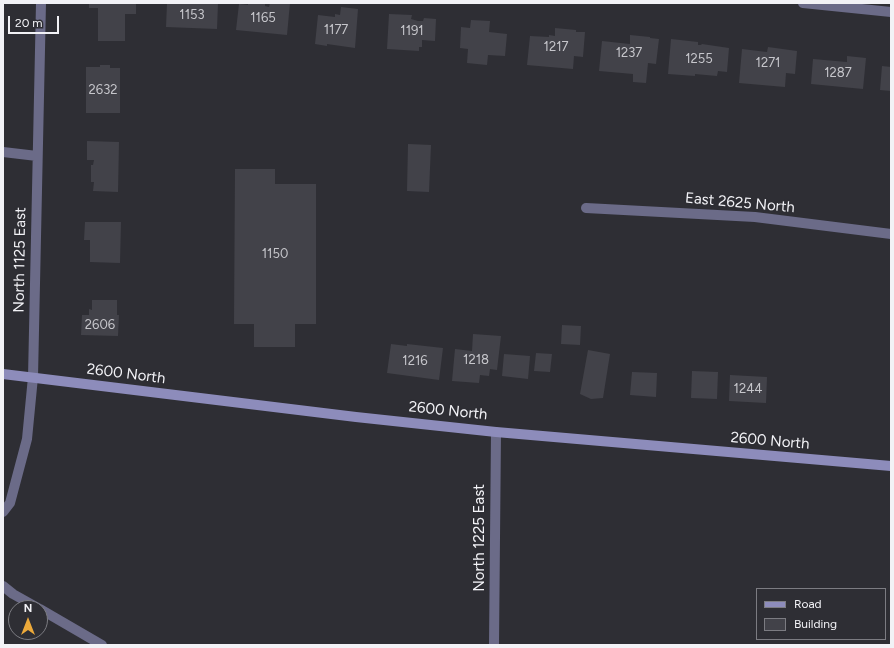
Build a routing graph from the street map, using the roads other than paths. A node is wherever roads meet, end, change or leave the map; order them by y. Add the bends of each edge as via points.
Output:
1 (41, 3) edge
2 (803, 3) edge
3 (891, 12) edge
4 (3, 152) edge
5 (37, 156) junction
6 (586, 208) dead end
7 (891, 234) edge
8 (3, 374) edge
9 (33, 378) junction
10 (496, 432) junction
11 (891, 466) edge
12 (3, 512) edge
13 (3, 586) edge
14 (24, 600) edge
15 (48, 613) edge
16 (102, 645) edge
17 (494, 645) edge

1 - 5 street, North 1125 East
2 - 3 street
4 - 5 street
5 - 9 street, North 1125 East
6 - 7 street, East 2625 North via 755,217
8 - 9 street, 2600 North
9 - 10 street, 2600 North
9 - 12 street, North 1125 East via 27,439 10,503
10 - 11 street, 2600 North
10 - 17 street, North 1225 East
13 - 14 street
15 - 16 street

